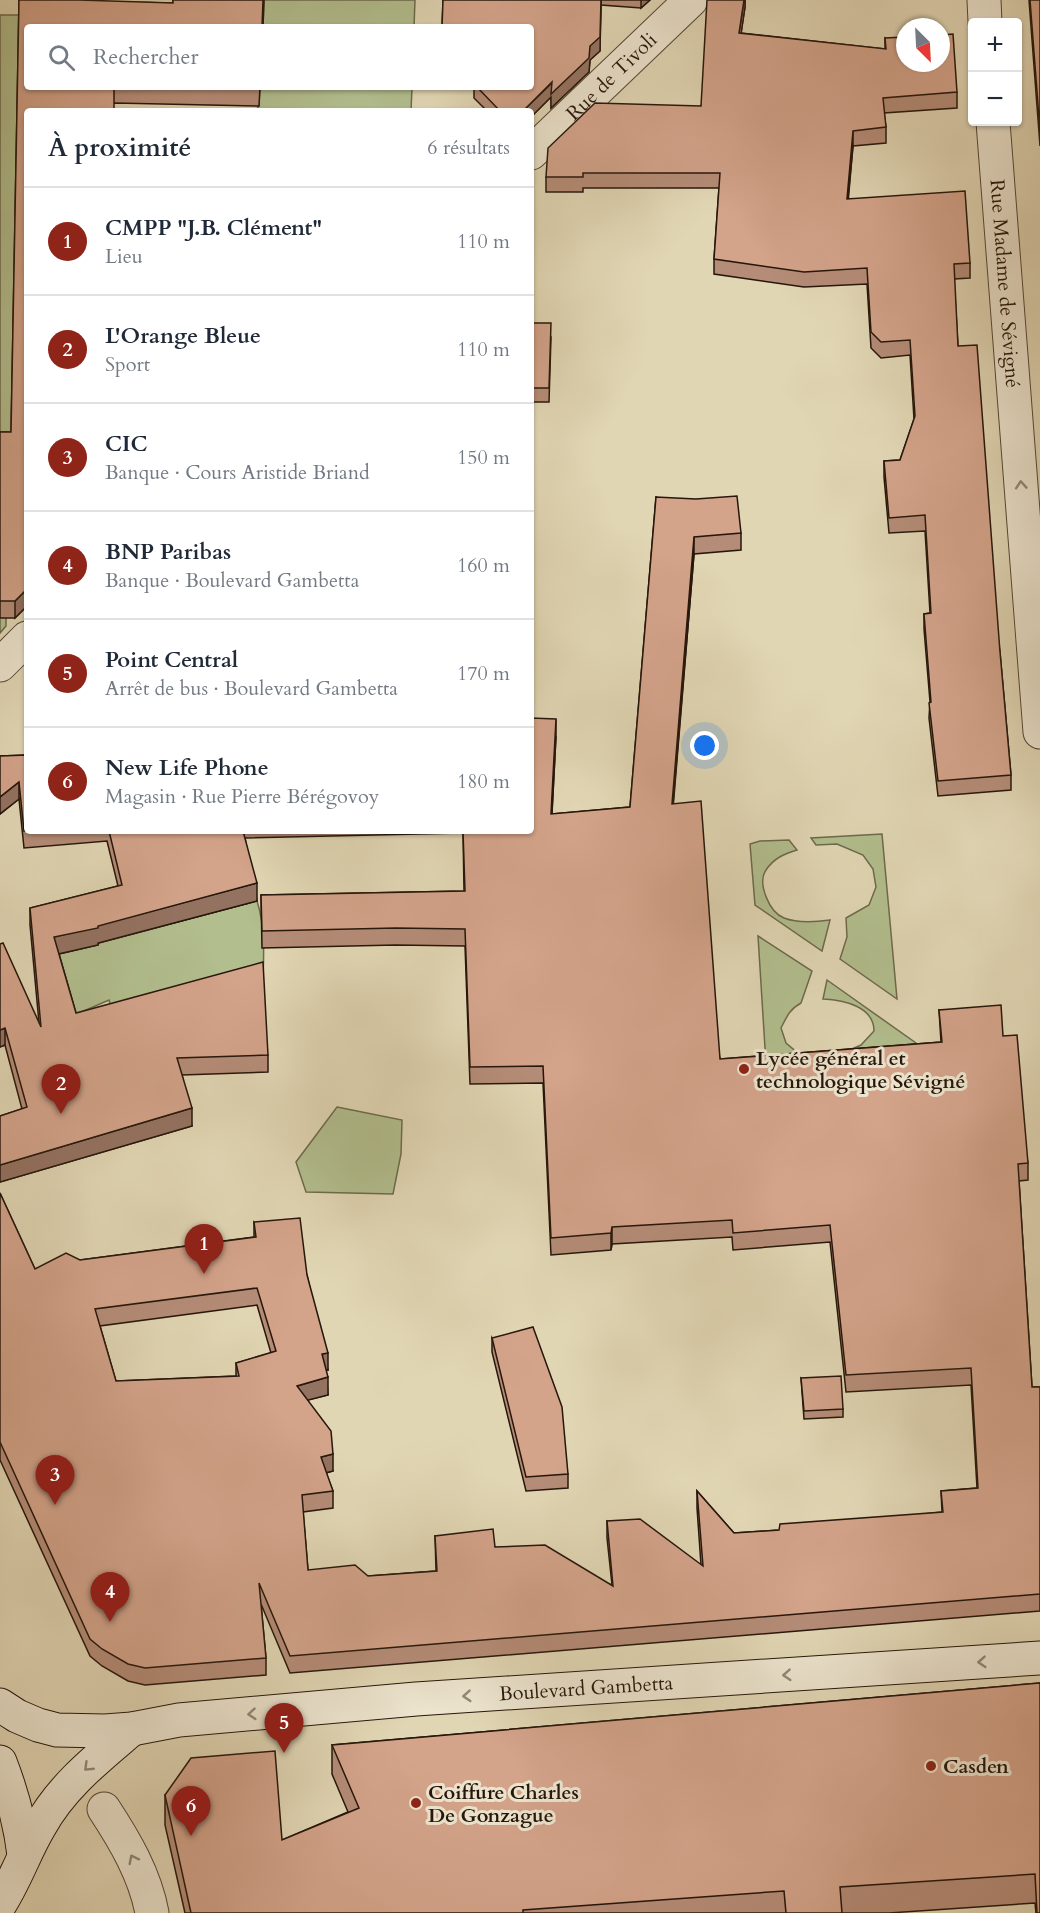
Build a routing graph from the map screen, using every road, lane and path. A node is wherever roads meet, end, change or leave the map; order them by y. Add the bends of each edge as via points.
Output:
1 (691, 0) edge
2 (984, 0) edge
3 (985, 18) edge
4 (993, 126) edge
5 (534, 150) edge
6 (24, 641) edge
7 (0, 665) edge
8 (1040, 732) edge
9 (1040, 1658) edge
10 (0, 1705) edge
11 (132, 1729) junction
12 (0, 1762) edge
13 (104, 1809) dead end
14 (24, 1855) junction
15 (0, 1904) edge
16 (152, 1913) edge

1 - 5 street, Rue de Tivoli
2 - 3 street
8 -> 4 street, Rue Madame de Sévigné
6 - 7 street
9 -> 11 street, Boulevard Gambetta via 416,1699 179,1720
10 - 11 street, Boulevard Gambetta via 38,1725 57,1730
11 -> 14 street via 72,1783 41,1824
12 - 14 street via 12,1792
16 -> 13 street via 139,1871
14 - 15 street

